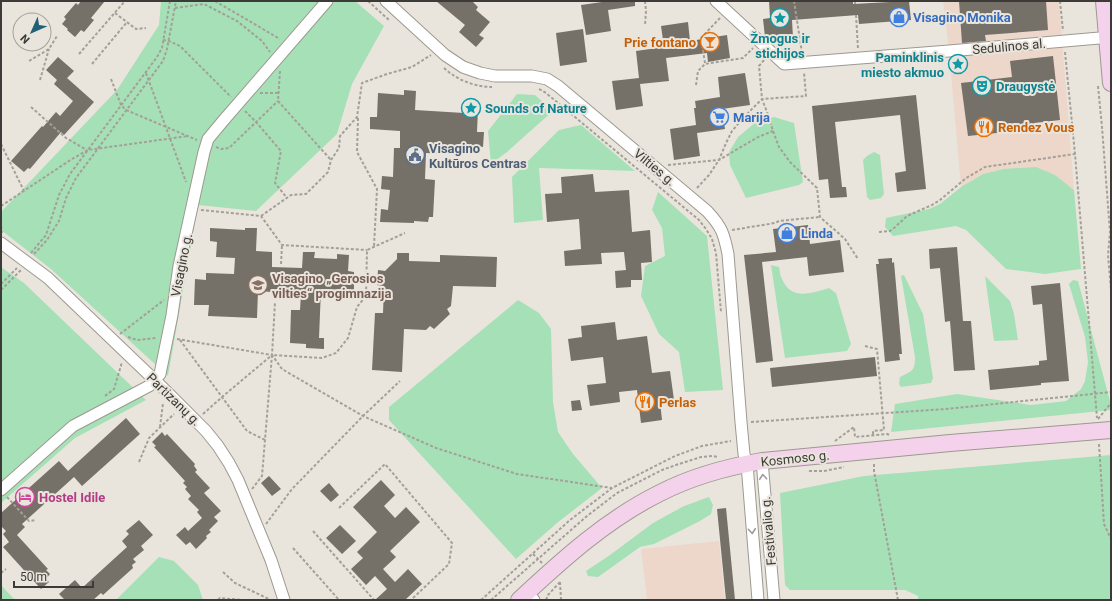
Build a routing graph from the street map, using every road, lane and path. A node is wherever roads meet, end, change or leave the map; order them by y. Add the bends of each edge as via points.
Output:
1 (125, 1) edge
2 (170, 1) edge
3 (176, 1) edge
4 (215, 1) edge
5 (327, 1) edge
6 (368, 1) edge
7 (386, 1) edge
8 (645, 1) edge
9 (716, 1) edge
10 (1060, 1) edge
11 (1104, 1) edge
12 (726, 11) junction
13 (115, 13) junction
14 (856, 16) dead end
15 (390, 21) dead end
16 (127, 22) junction
17 (645, 25) dead end
18 (146, 28) dead end
19 (57, 36) dead end
20 (1109, 37) edge
21 (760, 41) junction
22 (1063, 41) junction
23 (52, 44) edge
24 (289, 44) junction
25 (424, 51) dead end
26 (44, 52) edge
27 (48, 52) edge
28 (434, 52) junction
29 (771, 52) junction
30 (79, 54) dead end
31 (859, 58) junction
32 (29, 61) dead end
33 (92, 64) dead end
34 (706, 64) junction
35 (440, 65) dead end
36 (146, 73) junction
37 (40, 80) dead end
38 (111, 80) dead end
39 (148, 80) junction
40 (1104, 83) edge
41 (696, 85) dead end
42 (492, 87) dead end
43 (535, 88) dead end
44 (762, 99) junction
45 (278, 101) dead end
46 (121, 105) junction
47 (32, 107) dead end
48 (126, 110) junction
49 (358, 115) junction
50 (166, 126) junction
51 (773, 131) junction
52 (189, 136) junction
53 (171, 139) junction
54 (1, 144) edge
55 (207, 144) junction
56 (88, 150) junction
57 (96, 150) junction
58 (1075, 154) junction
59 (719, 160) junction
60 (655, 167) junction
61 (24, 191) junction
62 (690, 196) junction
63 (1, 206) edge
64 (193, 206) junction
65 (260, 216) junction
66 (820, 217) junction
67 (723, 231) junction
68 (879, 232) dead end
69 (405, 234) dead end
70 (1, 243) edge
71 (282, 245) junction
72 (374, 247) junction
73 (367, 250) junction
74 (858, 260) dead end
75 (26, 262) junction
76 (281, 264) dead end
77 (1, 284) edge
78 (1, 290) edge
79 (176, 290) junction
80 (1111, 290) edge
81 (275, 302) dead end
82 (721, 315) dead end
83 (128, 337) dead end
84 (167, 337) junction
85 (179, 339) junction
86 (112, 340) junction
87 (865, 346) dead end
88 (125, 352) junction
89 (272, 355) junction
90 (155, 381) junction
91 (400, 381) dead end
92 (165, 390) junction
93 (1111, 392) edge
94 (1095, 393) junction
95 (222, 397) junction
96 (102, 399) dead end
97 (182, 407) junction
98 (882, 413) junction
99 (363, 416) junction
100 (196, 420) junction
101 (741, 422) junction
102 (160, 428) junction
103 (1104, 430) edge
104 (731, 435) dead end
105 (265, 440) junction
106 (874, 450) junction
107 (139, 462) dead end
108 (754, 463) junction
109 (846, 467) dead end
110 (803, 471) dead end
111 (612, 488) junction
112 (1, 490) edge
113 (246, 498) junction
114 (339, 508) dead end
115 (36, 520) dead end
116 (313, 531) dead end
117 (260, 533) junction
118 (1111, 539) edge
119 (293, 548) dead end
120 (6, 569) dead end
121 (223, 572) dead end
122 (1, 573) edge
123 (564, 578) dead end
124 (560, 582) junction
125 (527, 597) edge
126 (219, 599) edge
127 (215, 600) edge
128 (243, 600) edge
129 (270, 600) edge
130 (284, 600) edge
131 (338, 600) edge
132 (374, 600) edge
133 (411, 600) edge
134 (481, 600) edge
135 (546, 600) edge
136 (561, 600) edge
137 (758, 600) edge
138 (774, 600) edge
139 (898, 600) edge

1 - 13 path
2 - 36 path via 162,48
3 - 39 path via 163,61
4 - 24 path
5 - 24 street, Visagino g.
6 - 15 path
7 - 28 street, Vilties g.
8 - 17 path
9 - 12 street, Sedulinos al.
10 - 22 path
11 - 20 main road
12 - 21 street, Sedulinos al.
12 - 34 path via 701,38
13 - 16 path
13 - 30 path
14 - 31 path
16 - 18 path via 136,29
16 - 33 path
19 - 23 path
20 - 22 street, Sedulinos al.
20 - 40 main road
21 - 29 street, Sedulinos al.
21 - 34 path via 743,58
22 - 31 street, Sedulinos al.
22 - 58 path
24 - 55 street, Visagino g. via 223,120
25 - 28 path
26 - 32 path
27 - 37 path
28 - 49 path via 412,67 362,83
28 - 60 street, Vilties g. via 445,55 480,74 547,79
29 - 31 street, Sedulinos al. via 784,64
29 - 44 path via 759,66
34 - 41 path via 698,71
35 - 42 path via 461,80
36 - 39 path
36 - 46 path
38 - 46 path
39 - 48 path
39 - 50 path
40 - 80 path via 1102,128 1110,232 1108,255
43 - 82 path via 546,93 703,224 712,239 716,253
44 - 51 path
44 - 59 path via 732,131
45 - 55 path via 229,148 221,149
46 - 48 path
46 - 56 path
47 - 56 path via 66,138
48 - 50 path
48 - 57 path
49 - 65 path via 340,136 339,148 331,160 328,172 306,194 291,195
49 - 72 path via 357,152 377,189
50 - 52 path
50 - 53 path
51 - 59 path
51 - 66 path via 779,147 790,162 817,188
52 - 53 path
52 - 55 path
53 - 57 path
53 - 64 path
54 - 61 path
55 - 64 street, Visagino g.
56 - 57 path
56 - 61 path
56 - 75 path via 70,174 59,195 46,235
57 - 75 path via 76,178 47,240
58 - 68 path via 985,167 966,178 940,200 907,216 890,231
58 - 94 path
59 - 60 path
59 - 62 path
60 - 62 street, Vilties g.
61 - 63 path
62 - 67 street, Vilties g. via 707,211
64 - 65 path
64 - 79 street, Visagino g.
65 - 71 path
66 - 67 path
66 - 74 path via 845,239
67 - 101 street, Vilties g. via 728,254
69 - 72 path
70 - 75 street, Partizanų g.
71 - 73 path
71 - 76 path
72 - 73 path
73 - 89 path via 366,296 357,307 348,338 336,353 322,358
75 - 77 path
75 - 78 path
75 - 86 street, Partizanų g. via 48,278
79 - 84 street, Visagino g.
79 - 86 path
81 - 89 path
83 - 84 path via 137,340
84 - 85 path
84 - 90 street, Visagino g. via 160,374
85 - 89 path
85 - 95 path
86 - 88 street, Partizanų g.
87 - 98 path via 877,349
88 - 90 street, Partizanų g.
88 - 96 path via 114,389
89 - 95 path
89 - 99 path via 282,369
89 - 105 path
90 - 92 street, Partizanų g.
90 - 112 street via 73,426
91 - 99 path
92 - 97 street, Partizanų g.
92 - 102 path
93 - 94 path
94 - 98 path via 946,409
94 - 103 path
95 - 100 path
95 - 105 path via 247,431
97 - 100 street, Partizanų g.
97 - 102 path
98 - 101 path
98 - 106 path via 884,430 873,431
99 - 111 path via 436,448 517,474
99 - 117 path via 292,489
100 - 113 street, Partizanų g. via 229,463
101 - 108 street, Vilties g. via 744,454
102 - 107 path via 149,438
103 - 106 main road, Kosmoso g.
103 - 118 path via 1104,524
104 - 111 path via 731,441 702,446 675,456
105 - 113 path via 262,476
106 - 108 main road, Kosmoso g.
106 - 139 path via 874,471
108 - 125 main road, Kosmoso g. via 677,485 613,520
108 -> 137 street, Festivalio g.
138 -> 108 street, Festivalio g.
109 - 110 path
111 - 134 path via 570,520
112 - 115 path via 29,521
113 - 117 street, Partizanų g.
114 - 133 path via 385,464 452,543 450,564
116 - 132 path
117 - 130 street, Partizanų g.
119 - 131 path
120 - 122 path
121 - 129 path via 234,583
123 - 124 path
124 - 135 path
124 - 136 path
126 - 127 path
126 - 128 path

